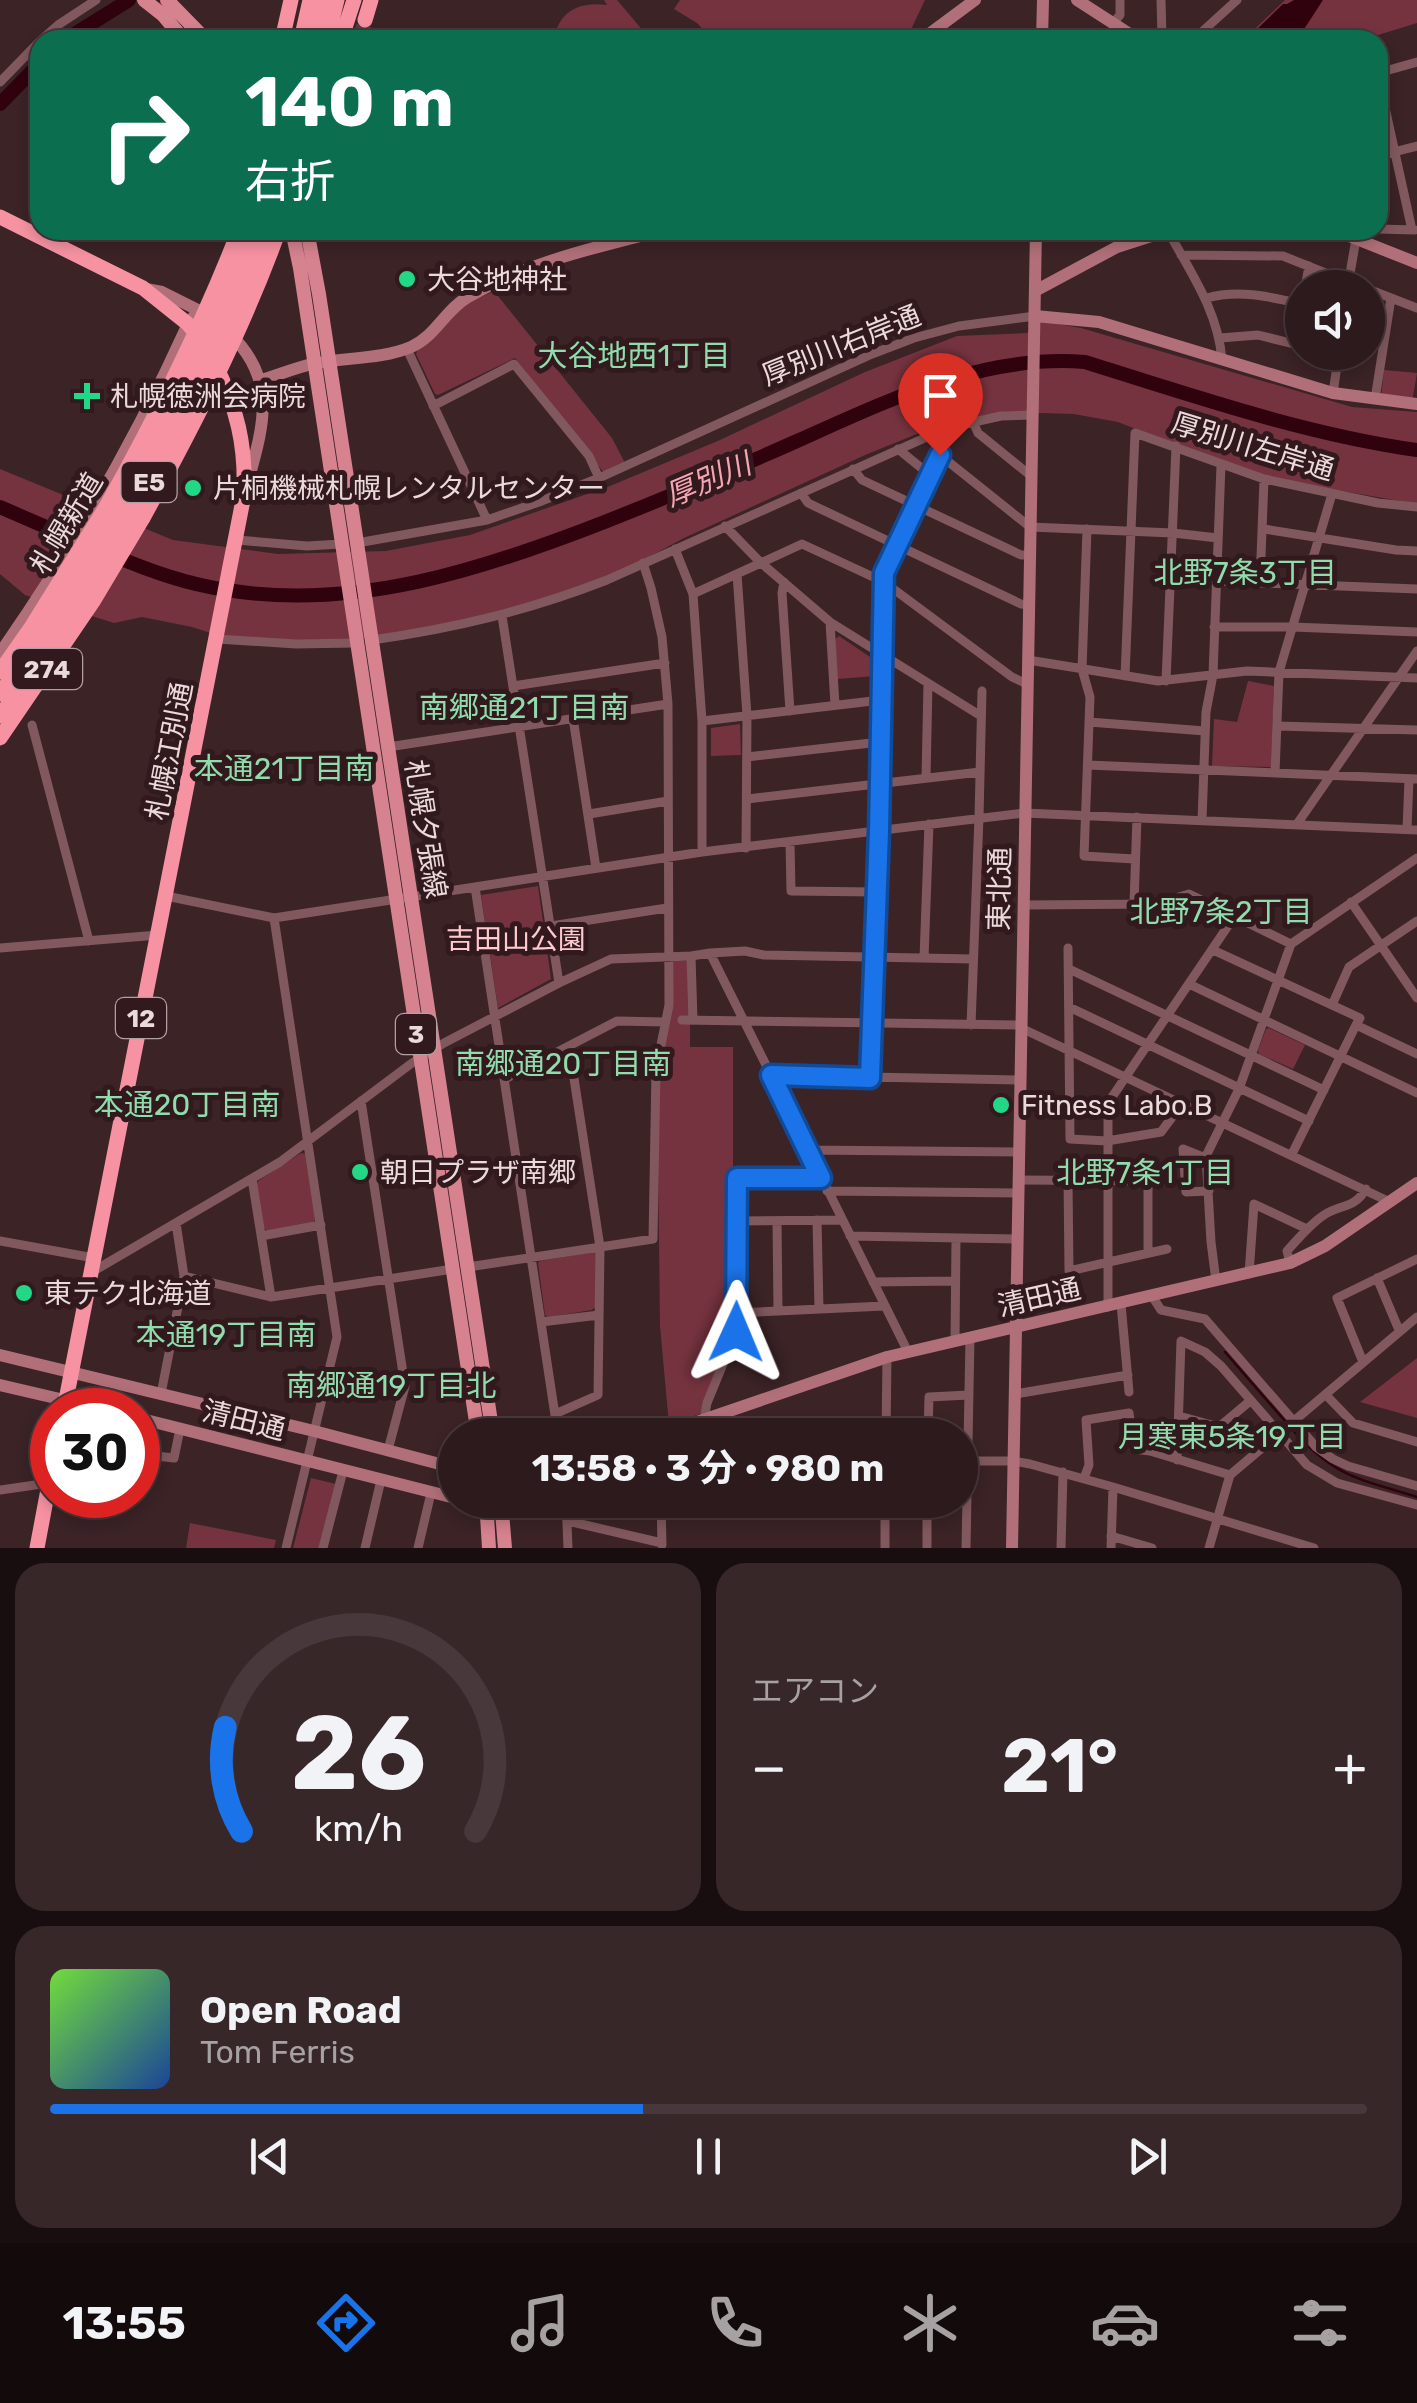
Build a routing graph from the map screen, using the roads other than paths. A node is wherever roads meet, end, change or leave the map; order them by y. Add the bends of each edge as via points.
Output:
1 (96, 0) edge
2 (144, 0) edge
3 (167, 0) edge
4 (291, 0) edge
5 (354, 0) edge
6 (371, 0) edge
7 (976, 0) edge
8 (1043, 0) edge
9 (1076, 0) edge
10 (1120, 0) edge
11 (1161, 0) edge
12 (1237, 0) edge
13 (326, 5) edge
14 (365, 20) tunnel mouth
15 (1113, 22) junction
16 (51, 30) edge
17 (175, 30) edge
18 (196, 30) edge
19 (284, 30) edge
20 (309, 30) edge
21 (317, 30) edge
22 (327, 30) edge
23 (344, 30) edge
24 (935, 30) edge
25 (1042, 30) edge
26 (1125, 30) edge
27 (1162, 30) edge
28 (1204, 30) edge
29 (30, 50) edge
30 (1417, 62) edge
31 (1388, 71) edge
32 (0, 82) edge
33 (1388, 126) edge
34 (1417, 146) edge
35 (1393, 152) junction
36 (1388, 153) edge
37 (0, 218) edge
38 (1388, 229) edge
39 (1414, 230) edge
40 (30, 233) edge
41 (45, 240) edge
42 (235, 240) edge
43 (248, 240) edge
44 (262, 240) edge
45 (275, 240) edge
46 (294, 240) edge
47 (308, 240) edge
48 (624, 240) edge
49 (1036, 240) edge
50 (1139, 240) edge
51 (1174, 240) edge
52 (1358, 240) edge
53 (1371, 240) edge
54 (1182, 255) junction
55 (1417, 262) edge
56 (1308, 266) junction
57 (1307, 270) edge
58 (1316, 270) edge
59 (1351, 270) edge
60 (144, 288) junction
61 (1034, 291) junction
62 (1385, 296) edge
63 (1206, 298) junction
64 (1391, 298) junction
65 (1285, 299) edge
66 (1417, 308) edge
67 (204, 313) junction
68 (1034, 323) junction
69 (188, 324) junction
70 (1220, 338) junction
71 (1285, 342) edge
72 (407, 349) junction
73 (1222, 360) junction
74 (322, 363) junction
75 (1335, 370) edge
76 (261, 380) junction
77 (1333, 393) junction
78 (1375, 398) junction
79 (1417, 404) edge
80 (433, 406) junction
81 (1033, 409) junction
82 (974, 422) junction
83 (947, 428) junction
84 (1176, 446) junction
85 (898, 449) junction
86 (940, 455) junction
87 (1221, 465) junction
88 (853, 469) junction
89 (930, 476) junction
90 (1031, 476) junction
91 (599, 478) junction
92 (1264, 478) junction
93 (801, 493) junction
94 (1332, 494) junction
95 (244, 495) junction
96 (916, 505) junction
97 (1417, 508) edge
98 (487, 520) junction
99 (725, 526) junction
100 (1030, 527) junction
101 (1086, 529) junction
102 (1264, 529) junction
103 (1132, 531) junction
104 (1172, 533) junction
105 (1218, 538) junction
106 (1320, 538) junction
107 (897, 545) junction
108 (235, 546) junction
109 (349, 546) junction
110 (675, 549) junction
111 (1417, 551) edge
112 (1030, 555) junction
113 (760, 562) junction
114 (642, 564) junction
115 (737, 574) junction
116 (1216, 581) junction
117 (784, 582) junction
118 (884, 582) junction
119 (1260, 583) junction
120 (1305, 585) junction
121 (1417, 590) edge
122 (693, 594) junction
123 (1029, 605) junction
124 (502, 616) junction
125 (830, 622) junction
126 (1214, 627) junction
127 (1293, 627) junction
128 (218, 632) junction
129 (1417, 632) edge
130 (363, 637) junction
131 (1417, 651) edge
132 (0, 653) edge
133 (882, 654) junction
134 (1028, 660) junction
135 (665, 662) junction
136 (1082, 669) junction
137 (0, 672) edge
138 (1279, 672) junction
139 (1213, 675) junction
140 (1126, 676) junction
141 (1399, 678) junction
142 (1417, 678) edge
143 (1166, 681) junction
144 (928, 683) junction
145 (1027, 684) junction
146 (514, 686) junction
147 (982, 691) dead end
148 (0, 694) edge
149 (881, 700) junction
150 (668, 704) junction
151 (835, 706) junction
152 (790, 711) junction
153 (0, 716) edge
154 (747, 716) junction
155 (981, 716) junction
156 (573, 718) junction
157 (702, 720) junction
158 (1089, 722) junction
159 (32, 724) dead end
160 (520, 726) junction
161 (1278, 726) junction
162 (1364, 728) junction
163 (1417, 730) edge
164 (1205, 731) junction
165 (0, 738) edge
166 (880, 742) junction
167 (388, 746) junction
168 (747, 757) junction
169 (1088, 765) junction
170 (1203, 770) junction
171 (980, 772) junction
172 (1276, 772) junction
173 (1331, 776) junction
174 (926, 778) junction
175 (1413, 779) edge
176 (879, 784) junction
177 (747, 799) junction
178 (668, 802) junction
179 (1024, 813) junction
180 (588, 814) junction
181 (1086, 815) junction
182 (979, 817) junction
183 (1137, 817) junction
184 (1202, 820) junction
185 (929, 824) junction
186 (1298, 824) junction
187 (1412, 829) edge
188 (879, 831) junction
189 (790, 842) junction
190 (746, 848) junction
191 (702, 852) junction
192 (678, 856) junction
193 (1417, 858) edge
194 (1134, 859) junction
195 (596, 868) junction
196 (543, 876) junction
197 (475, 887) junction
198 (876, 892) junction
199 (166, 896) junction
200 (403, 898) junction
201 (1351, 902) junction
202 (1134, 904) junction
203 (1024, 905) junction
204 (667, 908) junction
205 (1234, 917) junction
206 (274, 918) junction
207 (1417, 922) edge
208 (550, 926) junction
209 (158, 935) junction
210 (88, 941) junction
211 (1292, 944) junction
212 (1382, 946) junction
213 (0, 948) edge
214 (1068, 948) dead end
215 (1213, 950) junction
216 (710, 953) junction
217 (668, 956) junction
218 (691, 956) junction
219 (874, 957) junction
220 (924, 958) junction
221 (973, 958) junction
222 (1069, 968) junction
223 (1417, 977) edge
224 (1278, 981) junction
225 (559, 982) junction
226 (1189, 984) junction
227 (1407, 984) junction
228 (1417, 998) edge
229 (1332, 1005) junction
230 (1069, 1007) junction
231 (1167, 1015) junction
232 (494, 1016) junction
233 (1264, 1021) junction
234 (665, 1022) junction
235 (745, 1022) junction
236 (871, 1024) junction
237 (971, 1025) junction
238 (1356, 1025) junction
239 (1021, 1026) junction
240 (1417, 1042) edge
241 (569, 1046) junction
242 (1147, 1046) junction
243 (1405, 1048) junction
244 (434, 1049) junction
245 (1069, 1050) junction
246 (1417, 1054) edge
247 (1251, 1055) junction
248 (1340, 1057) junction
249 (420, 1058) junction
250 (771, 1075) junction
251 (1125, 1076) junction
252 (870, 1078) junction
253 (505, 1080) junction
254 (1020, 1080) junction
255 (1240, 1089) junction
256 (1324, 1090) junction
257 (1417, 1093) edge
258 (361, 1102) junction
259 (1182, 1104) junction
260 (1309, 1121) junction
261 (1224, 1123) junction
262 (1107, 1141) junction
263 (308, 1142) junction
264 (808, 1150) junction
265 (1019, 1152) junction
266 (1292, 1154) junction
267 (1206, 1156) junction
268 (821, 1178) junction
269 (252, 1179) junction
270 (1068, 1180) junction
271 (1107, 1180) junction
272 (1148, 1181) junction
273 (1164, 1181) dead end
274 (1417, 1183) edge
275 (1018, 1186) junction
276 (1366, 1190) junction
277 (828, 1191) junction
278 (1209, 1191) junction
279 (1390, 1202) junction
280 (817, 1220) junction
281 (842, 1220) junction
282 (738, 1221) junction
283 (777, 1221) junction
284 (176, 1223) junction
285 (320, 1226) junction
286 (1307, 1229) junction
287 (261, 1236) junction
288 (850, 1236) junction
289 (956, 1238) junction
290 (1018, 1239) junction
291 (0, 1241) edge
292 (600, 1246) junction
293 (1167, 1249) dead end
294 (1148, 1253) junction
295 (532, 1258) junction
296 (1417, 1258) edge
297 (1107, 1261) junction
298 (1290, 1263) junction
299 (93, 1265) junction
300 (461, 1268) junction
301 (1249, 1274) junction
302 (184, 1276) junction
303 (1378, 1278) junction
304 (388, 1279) junction
305 (956, 1281) junction
306 (1216, 1281) junction
307 (873, 1282) junction
308 (330, 1288) junction
309 (1152, 1296) junction
310 (271, 1297) junction
311 (1114, 1305) junction
312 (884, 1306) junction
313 (819, 1309) junction
314 (778, 1311) junction
315 (736, 1313) junction
316 (599, 1314) junction
317 (1414, 1319) edge
318 (542, 1322) junction
319 (1016, 1328) junction
320 (1399, 1330) junction
321 (1417, 1335) edge
322 (970, 1338) junction
323 (955, 1341) junction
324 (908, 1352) junction
325 (0, 1354) edge
326 (887, 1357) junction
327 (1363, 1362) junction
328 (72, 1371) junction
329 (1128, 1375) junction
330 (0, 1385) edge
331 (68, 1388) edge
332 (1129, 1392) dead end
333 (30, 1394) edge
334 (161, 1394) junction
335 (1014, 1394) junction
336 (1326, 1394) junction
337 (969, 1395) junction
338 (1250, 1401) junction
339 (555, 1414) junction
340 (1179, 1416) junction
341 (476, 1418) edge
342 (490, 1418) edge
343 (556, 1418) edge
344 (704, 1418) edge
345 (707, 1418) edge
346 (886, 1418) edge
347 (928, 1418) edge
348 (967, 1418) edge
349 (160, 1424) edge
350 (1286, 1427) junction
351 (180, 1429) junction
352 (314, 1431) junction
353 (1417, 1442) edge
354 (388, 1450) junction
355 (160, 1456) edge
356 (1177, 1460) junction
357 (306, 1461) junction
358 (978, 1461) edge
359 (1013, 1461) junction
360 (438, 1463) edge
361 (343, 1471) junction
362 (1063, 1472) junction
363 (1230, 1475) junction
364 (1084, 1478) junction
365 (381, 1480) junction
366 (30, 1481) edge
367 (1417, 1486) edge
368 (1113, 1487) junction
369 (0, 1490) edge
370 (431, 1492) junction
371 (438, 1494) edge
372 (1417, 1505) edge
373 (42, 1518) edge
374 (487, 1518) edge
375 (502, 1518) edge
376 (568, 1518) edge
377 (661, 1518) edge
378 (885, 1518) edge
379 (927, 1518) edge
380 (965, 1518) edge
381 (1218, 1518) junction
382 (568, 1521) junction
383 (1111, 1536) junction
384 (662, 1546) edge
385 (36, 1548) edge
386 (286, 1548) edge
387 (322, 1548) edge
388 (365, 1548) edge
389 (418, 1548) edge
390 (489, 1548) edge
391 (505, 1548) edge
392 (568, 1548) edge
393 (884, 1548) edge
394 (926, 1548) edge
395 (966, 1548) edge
396 (1012, 1548) edge
397 (1061, 1548) edge
398 (1111, 1548) edge
399 (1152, 1548) edge
400 (1209, 1548) edge
401 (1314, 1548) edge

1 - 16 street
2 - 17 main road
3 - 18 main road
4 - 19 highway
5 - 23 highway
6 - 14 highway
7 - 24 street
8 - 25 street
9 - 15 street
10 - 15 street
11 - 27 street
12 - 28 street
13 - 20 highway
13 - 21 highway
13 - 22 highway
15 - 26 street
29 - 32 street
30 - 31 street
33 - 35 street
34 - 35 street
35 - 36 street
35 - 39 street
37 - 40 highway, 札幌江別通 / 12
38 - 39 street
41 - 60 highway, 札幌江別通 / 12
42 - 137 highway, 札幌新道 / 274, bridge via 146,435
43 - 148 highway, E5, bridge via 166,425 74,584
44 - 153 highway, E5, bridge via 167,449 87,588
45 - 165 highway, 274, bridge via 182,448 94,600
46 - 74 main road, 札幌夕張線 / 3
47 - 74 main road, 札幌夕張線 / 3
48 - 72 street via 552,258 490,285
49 - 61 street, 東北通
50 - 61 street
51 - 54 street
52 - 59 street
53 - 55 street
54 - 56 street via 1283,256
54 - 63 street
56 - 57 street
56 - 58 street
60 - 67 street
60 - 69 highway, 札幌江別通 / 12
61 - 68 street, 東北通
62 - 64 street
63 - 65 street
63 - 70 street
64 - 66 street
64 - 78 street
67 - 69 street
67 - 76 street via 242,346
68 - 73 street, 厚別川右岸通 via 1099,322
68 - 81 street, 東北通
68 - 91 street, 厚別川右岸通 via 959,326 914,338
69 - 95 highway, 札幌江別通 / 12 via 210,354 236,416
69 - 132 street via 94,504
70 - 71 street via 1258,335
70 - 73 street
72 - 74 street
72 - 80 street
73 - 77 street, 厚別川右岸通
74 - 76 street
74 - 109 main road, 札幌夕張線 / 3
75 - 77 street
76 - 95 street via 263,420
77 - 78 street, 厚別川右岸通
78 - 79 street, 厚別川右岸通
80 - 91 street via 514,364 589,456
80 - 98 street
81 - 82 street
81 - 90 street, 東北通
82 - 83 street
82 - 90 street via 978,433
83 - 85 street
83 - 86 street
84 - 87 street, 厚別川左岸通
84 - 103 street, 厚別川左岸通 via 1135,434
84 - 104 street
85 - 88 street
85 - 89 street
86 - 89 street
86 - 100 street
87 - 92 street, 厚別川左岸通
87 - 105 street
88 - 93 street
88 - 96 street via 862,480
89 - 96 street
90 - 100 street, 東北通
91 - 98 street, 厚別川右岸通
92 - 94 street, 厚別川左岸通
92 - 102 street
93 - 99 street
93 - 107 street via 808,503
94 - 97 street, 厚別川左岸通
94 - 106 street
95 - 108 highway, 札幌江別通 / 12
96 - 107 street
96 - 112 street
98 - 109 street, 厚別川右岸通
99 - 110 street
99 - 113 street
100 - 101 street
100 - 112 street, 東北通
101 - 103 street
101 - 136 street
102 - 106 street
102 - 119 street
103 - 104 street
103 - 140 street
104 - 105 street
104 - 143 street
105 - 116 street
106 - 111 street
106 - 120 street
107 - 118 street
107 - 123 street
108 - 109 street, 厚別川右岸通
108 - 128 highway, 札幌江別通 / 12
109 - 130 main road, 札幌夕張線 / 3
110 - 114 street
110 - 122 street
112 - 123 street, 東北通
113 - 115 street
113 - 117 street
113 - 118 street via 802,544
114 - 124 street
114 - 135 street
115 - 122 street
115 - 154 street
116 - 119 street
116 - 126 street
117 - 125 street
117 - 152 street
118 - 133 street
118 - 145 street
119 - 120 street
120 - 121 street
120 - 127 street
122 - 157 street
123 - 134 street, 東北通
124 - 130 street
124 - 146 street
125 - 133 street
125 - 151 street
126 - 127 street
126 - 139 street
127 - 129 street
127 - 138 street
128 - 130 street via 296,644
128 - 199 highway, 札幌江別通 / 12
130 - 167 main road, 札幌夕張線 / 3
130 - 200 main road, 札幌夕張線 / 3
131 - 141 street
133 - 144 street
133 - 149 street
134 - 136 street
134 - 145 street, 東北通
135 - 146 street
135 - 150 street
136 - 140 street
136 - 158 street
138 - 139 street
138 - 141 street
138 - 161 street
139 - 143 street
139 - 164 street
140 - 143 street
141 - 142 street
141 - 162 street
144 - 155 street
144 - 174 street
145 - 179 street, 東北通
146 - 160 street
147 - 155 street
149 - 151 street
149 - 166 street
150 - 156 street
150 - 178 street
151 - 152 street
152 - 154 street
154 - 157 street
154 - 168 street
155 - 171 street
156 - 160 street
156 - 180 street
157 - 191 street
158 - 164 street
158 - 169 street
159 - 210 street
160 - 167 street
160 - 196 street
161 - 162 street
161 - 172 street
162 - 163 street
162 - 173 street
164 - 170 street
166 - 168 street
166 - 176 street
167 - 200 main road, 札幌夕張線 / 3
168 - 177 street
169 - 170 street
169 - 181 street
170 - 172 street
170 - 184 street
171 - 174 street
171 - 182 street
172 - 173 street
173 - 175 street
173 - 186 street
174 - 176 street
175 - 187 street
176 - 177 street
176 - 188 street
177 - 190 street
178 - 180 street
178 - 192 street
179 - 181 street
179 - 182 street
179 - 203 street, 東北通
180 - 195 street
181 - 183 street
181 - 194 street via 1084,856
182 - 185 street
182 - 221 street
183 - 184 street
183 - 194 street
184 - 186 street
185 - 188 street
185 - 220 street
186 - 187 street
188 - 189 street
188 - 198 street
189 - 190 street
189 - 198 street via 791,891
190 - 191 street
191 - 192 street
192 - 195 street
192 - 204 street
193 - 201 street
194 - 202 street
195 - 196 street
196 - 197 street
196 - 208 street
197 - 200 street
197 - 232 street
198 - 219 street
199 - 206 street
199 - 209 highway, 札幌江別通 / 12
200 - 206 street
200 - 244 main road, 札幌夕張線 / 3
200 - 249 main road, 札幌夕張線 / 3
201 - 211 street
201 - 212 street
202 - 203 street
202 - 205 street via 1189,894
203 - 239 street, 東北通
204 - 208 street
204 - 217 street
205 - 211 street
205 - 215 street
206 - 263 street
207 - 212 street
208 - 225 street
209 - 210 street
209 - 299 highway, 札幌江別通 / 12
210 - 213 street
211 - 224 street
212 - 227 street
212 - 229 street via 1350,968
214 - 222 street
215 - 224 street
215 - 226 street
216 - 218 street
216 - 219 street
216 - 235 street
217 - 218 street
217 - 225 street via 611,959
217 - 234 street
218 - 235 street via 687,1020
219 - 220 street
219 - 236 street
220 - 221 street
221 - 237 street
222 - 230 street
222 - 231 street
223 - 227 street
224 - 229 street
224 - 233 street
225 - 232 street
226 - 231 street
226 - 233 street
227 - 228 street
229 - 238 street via 1360,1018
230 - 242 street
230 - 245 street
231 - 242 street
231 - 247 street
232 - 244 street
232 - 253 street
233 - 247 street
233 - 248 street
234 - 241 street via 616,1021
234 - 292 street via 656,1070 653,1239
235 - 236 street
235 - 250 street
236 - 237 street
236 - 252 street
237 - 239 street
238 - 243 street
238 - 248 street
239 - 245 street
239 - 254 street, 東北通
240 - 243 street
241 - 253 street
241 - 292 street
242 - 251 street
242 - 255 street
243 - 246 street
244 - 249 street
244 - 300 main road, 札幌夕張線 / 3
245 - 251 street
245 - 262 street via 1070,1140
247 - 255 street
247 - 256 street
248 - 256 street
248 - 257 street
249 - 258 street
249 - 300 main road, 札幌夕張線 / 3
250 - 252 street
250 - 264 street
251 - 259 street
251 - 262 street via 1108,1102
252 - 254 street
253 - 295 street
254 - 265 street, 東北通
255 - 260 street
255 - 261 street
256 - 260 street
258 - 263 street
258 - 304 street
259 - 261 street
259 - 262 street via 1161,1132
260 - 266 street
261 - 266 street
261 - 267 street
262 - 271 street
263 - 269 street
263 - 285 street
264 - 265 street
264 - 268 street
265 - 275 street, 東北通
266 - 276 street
267 - 278 street
267 - 278 street via 1183,1149 1186,1192
268 - 277 street
268 - 282 street via 737,1178
269 - 284 street
269 - 287 street
270 - 271 street
270 - 275 street
270 - 297 street via 1069,1271
271 - 272 street
271 - 297 street
272 - 273 street
272 - 294 street
274 - 279 street, 清田通
275 - 277 street
275 - 290 street, 東北通
276 - 279 street
276 - 286 street via 1358,1202 1324,1214
277 - 281 street
278 - 306 street
279 - 298 street, 清田通
280 - 281 street
280 - 283 street
280 - 313 street
281 - 288 street
282 - 283 street
282 - 315 street
283 - 314 street
284 - 299 street
284 - 302 street
285 - 287 street
285 - 308 street
286 - 298 street via 1287,1251
286 - 301 street via 1254,1204
287 - 310 street
288 - 289 street
288 - 307 street
289 - 290 street
289 - 305 street
290 - 319 street, 東北通
291 - 299 street
292 - 295 street
292 - 316 street
293 - 294 street
294 - 297 street
295 - 300 street
295 - 318 street
296 - 303 street
297 - 311 street
298 - 301 street, 清田通
299 - 328 highway, 札幌江別通 / 12
300 - 304 street
300 - 341 main road, 札幌夕張線 / 3
300 - 342 main road, 札幌夕張線 / 3
301 - 306 street, 清田通
302 - 310 street
302 - 334 street
303 - 320 street
303 - 327 street via 1336,1298
304 - 308 street
304 - 354 street via 405,1386
305 - 307 street
305 - 323 street
306 - 309 street, 清田通
307 - 312 street
308 - 310 street
308 - 352 street via 338,1336
309 - 311 street, 清田通
309 - 350 street via 1161,1310 1205,1320
311 - 319 street, 清田通
311 - 329 street
312 - 313 street
312 - 324 street
313 - 314 street
314 - 315 street
315 - 344 street via 736,1332
316 - 318 street
316 - 339 street via 598,1394
317 - 320 street
317 - 321 street
318 - 339 street
319 - 322 street, 清田通
319 - 335 street, 東北通
320 - 327 street
322 - 323 street, 清田通
322 - 337 street
323 - 324 street, 清田通
324 - 326 street, 清田通
325 - 328 street, 清田通
326 - 345 street, 清田通
326 - 346 street
327 - 336 street
328 - 331 highway, 札幌江別通 / 12
328 - 334 street, 清田通
329 - 332 street
329 - 335 street
330 - 333 street
334 - 352 street, 清田通
335 - 359 street, 東北通
336 - 350 street
336 - 353 street via 1353,1423
337 - 347 street via 929,1397
337 - 348 street
338 - 340 street via 1218,1428
338 - 340 street via 1205,1352 1181,1341
338 - 350 street
339 - 343 street
340 - 356 street
349 - 351 street, 清田通
350 - 363 street
350 - 367 street via 1333,1459
350 - 372 street via 1307,1465 1337,1483
351 - 355 street via 174,1458
351 - 357 street, 清田通
352 - 354 street, 清田通
352 - 357 street
354 - 360 street, 清田通
356 - 363 street
356 - 364 street via 1134,1449 1129,1413 1086,1420
357 - 361 street, 清田通
357 - 386 street
358 - 359 street
359 - 362 street
359 - 396 street, 東北通
361 - 365 street, 清田通
361 - 387 street
362 - 364 street
362 - 397 street
363 - 381 street
364 - 368 street
365 - 370 street, 清田通
365 - 388 street
366 - 369 street
368 - 381 street
368 - 383 street
370 - 371 street, 清田通
370 - 389 street
373 - 385 highway
374 - 390 main road
375 - 391 main road
376 - 382 street
377 - 384 street
378 - 393 street
379 - 394 street
380 - 395 street
381 - 400 street
381 - 401 street
382 - 384 street
382 - 392 street
383 - 398 street
383 - 399 street

